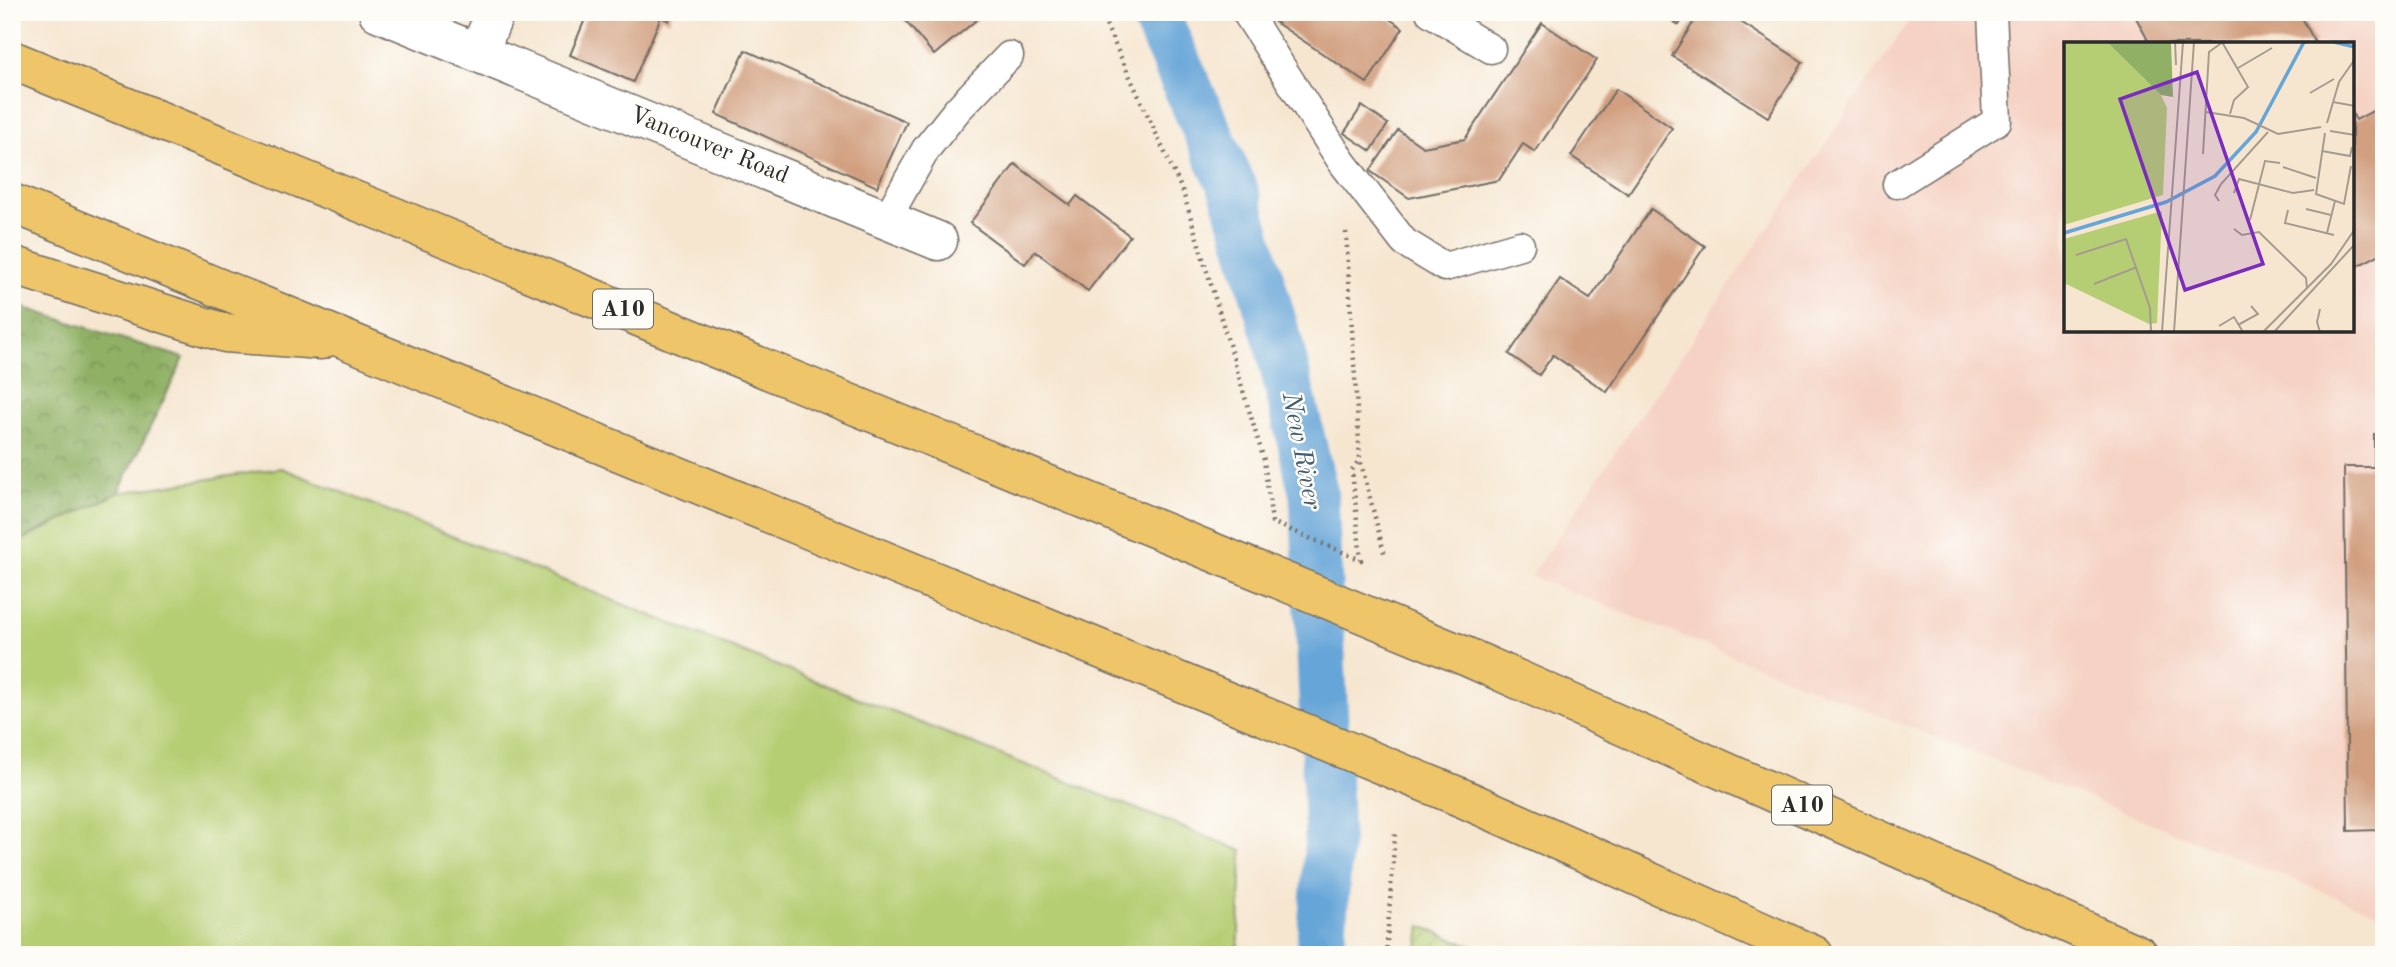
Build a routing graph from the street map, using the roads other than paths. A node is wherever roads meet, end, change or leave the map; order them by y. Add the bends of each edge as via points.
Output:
1 (378, 12) edge
2 (495, 12) edge
3 (1246, 12) edge
4 (1430, 12) edge
5 (1992, 12) edge
6 (1491, 49) dead end
7 (479, 52) junction
8 (1009, 56) dead end
9 (12, 60) edge
10 (1897, 184) dead end
11 (12, 203) edge
12 (887, 218) junction
13 (938, 241) dead end
14 (1520, 246) dead end
15 (12, 265) edge
16 (358, 343) junction
17 (1814, 955) edge
18 (2139, 955) edge

1 - 7 street, Vancouver Road
2 - 7 street
3 - 14 lane via 1342,162 1404,242 1445,267
4 - 6 lane
5 - 10 lane via 1997,121
7 - 12 street, Vancouver Road
8 - 12 lane via 926,149
9 - 18 highway, A10, bridge via 1465,656
11 - 16 highway
12 - 13 street, Vancouver Road
15 - 16 highway via 225,333
16 - 17 highway, bridge via 1461,797

